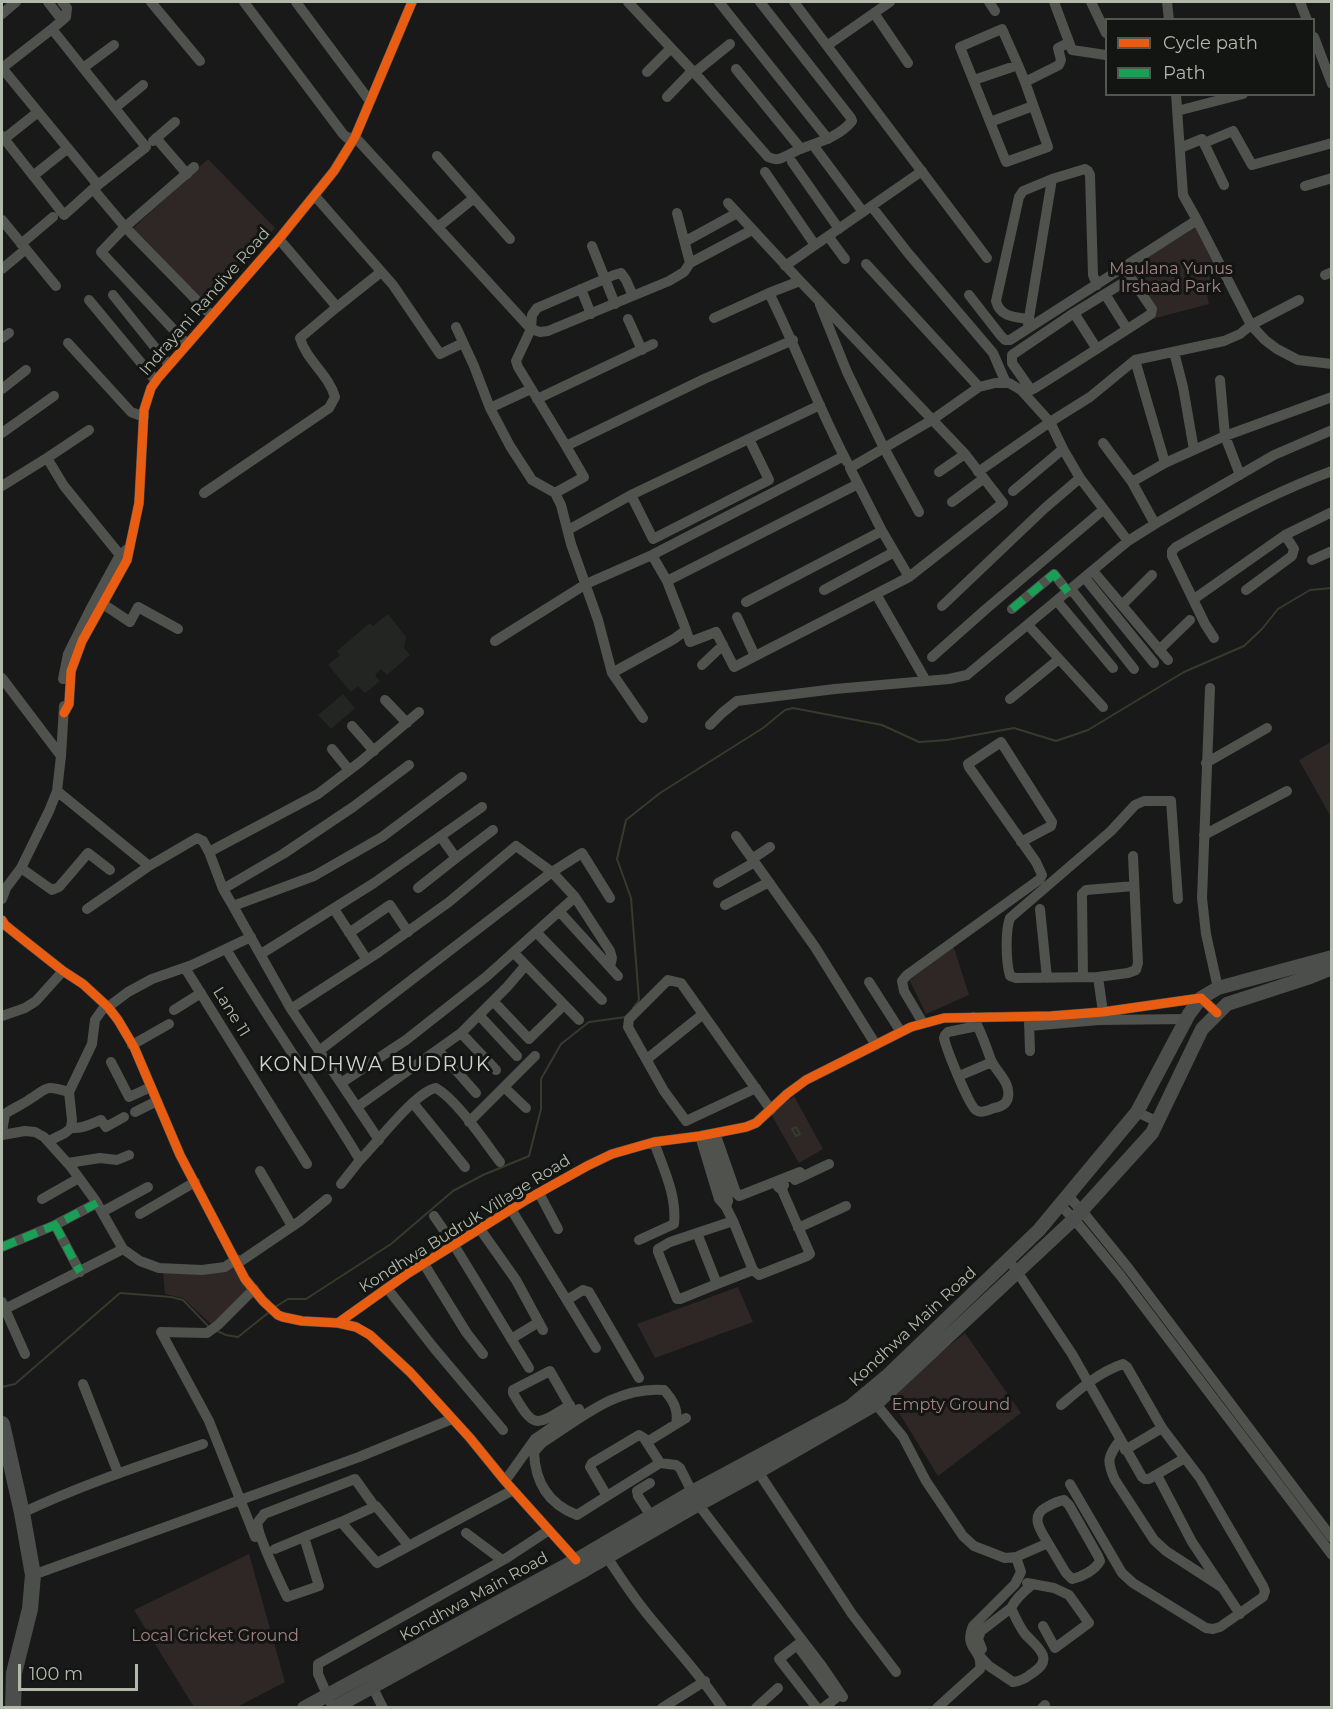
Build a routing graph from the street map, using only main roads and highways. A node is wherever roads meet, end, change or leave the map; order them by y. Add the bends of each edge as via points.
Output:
1 (1332, 957) edge
2 (1332, 968) edge
3 (2, 1424) edge
4 (754, 1466) junction
5 (695, 1498) junction
6 (603, 1552) junction
7 (9, 1696) edge
8 (331, 1703) edge
9 (304, 1707) edge

1 - 4 main road, Kondhwa Main Road via 1218,988 1201,998 1137,1112 1023,1246 927,1340 850,1407
2 - 4 main road, Kondhwa Main Road via 1227,1004 1202,1029 1152,1133 1078,1215 876,1404
3 - 7 highway via 33,1575 30,1609
4 - 5 main road, Kondhwa Main Road
5 - 6 main road, Kondhwa Main Road
5 - 6 main road, Kondhwa Main Road via 651,1516
6 - 8 main road, Kondhwa Main Road via 372,1686
6 - 8 main road, Kondhwa Main Road via 576,1560
8 - 9 main road, Kondhwa Main Road

